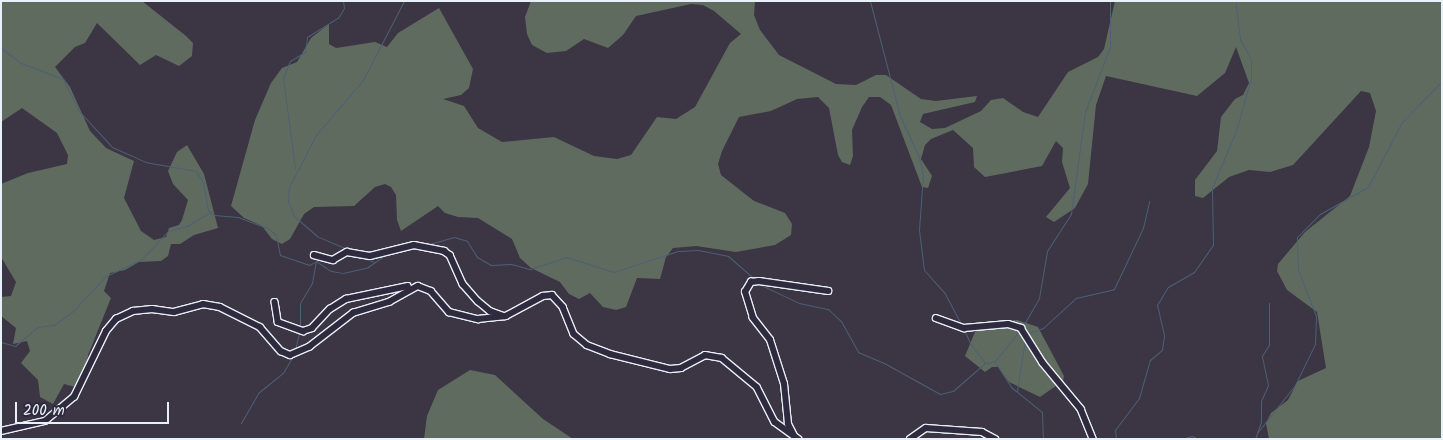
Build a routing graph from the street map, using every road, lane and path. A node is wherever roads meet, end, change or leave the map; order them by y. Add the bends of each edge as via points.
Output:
1 (314, 255) dead end
2 (413, 287) junction
3 (828, 291) dead end
4 (275, 302) dead end
5 (506, 316) junction
6 (936, 318) dead end
7 (1, 431) edge
8 (796, 438) edge
9 (910, 439) edge
10 (995, 439) edge
11 (1093, 439) edge

1 - 5 street via 333,260 347,252 370,256 414,245 444,251 452,257 462,284 478,301 490,311
2 - 4 street via 346,299 330,309 312,328 303,330 278,322
2 - 5 street via 427,288 445,309 454,314 478,319
2 - 7 street via 389,302 353,314 309,347 290,355 281,351 260,327 220,307 204,304 174,312 145,308 134,311 116,319 106,331 74,397 45,421
3 - 8 street via 759,281 751,282 745,292 753,318 770,340 784,384 788,424
5 - 8 street via 550,294 563,307 574,334 601,352 674,369 705,355 722,358 757,387 775,422
6 - 11 street via 964,328 1008,324 1021,328 1043,363 1081,409
9 - 10 street via 926,428 982,432

